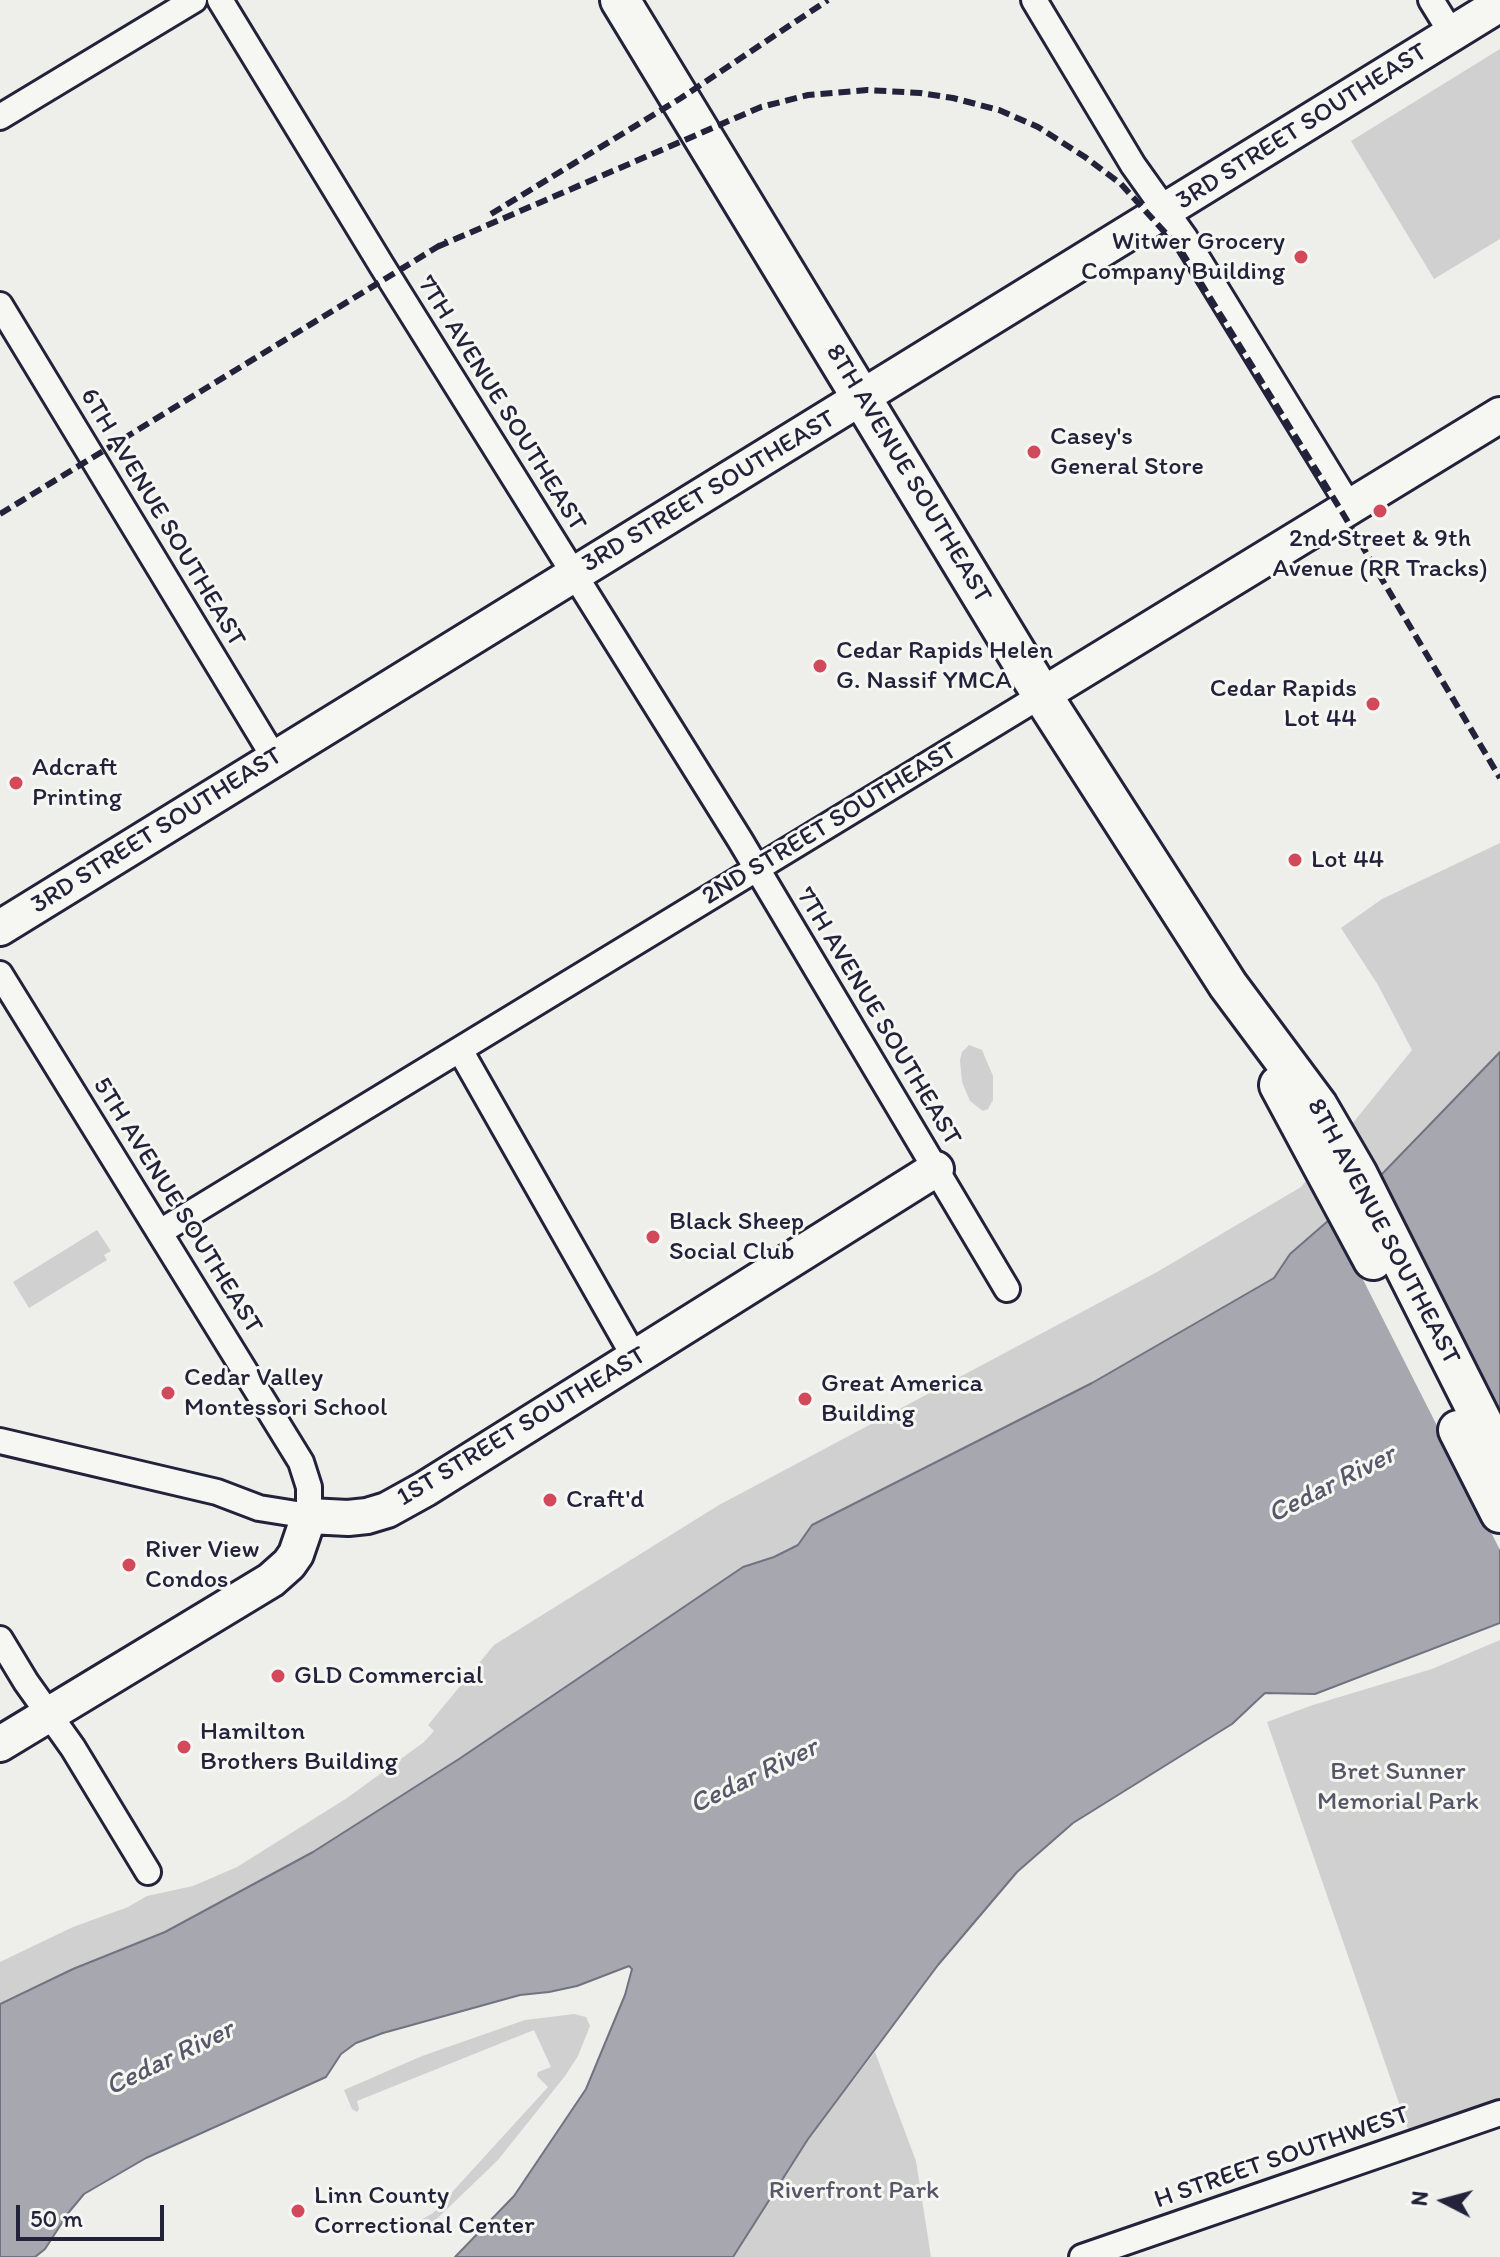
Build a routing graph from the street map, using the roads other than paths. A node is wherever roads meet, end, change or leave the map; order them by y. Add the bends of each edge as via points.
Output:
1 (194, 0) edge
2 (220, 0) edge
3 (620, 0) edge
4 (1034, 0) edge
5 (1431, 0) edge
6 (1500, 4) edge
7 (1452, 34) junction
8 (0, 117) edge
9 (1175, 225) junction
10 (0, 305) edge
11 (863, 398) junction
12 (1500, 415) edge
13 (1350, 507) junction
14 (574, 574) junction
15 (1042, 695) junction
16 (275, 759) junction
17 (756, 868) junction
18 (0, 928) edge
19 (0, 974) edge
20 (460, 1050) junction
21 (936, 1169) junction
22 (160, 1232) junction
23 (1007, 1289) dead end
24 (635, 1358) junction
25 (1463, 1412) junction
26 (0, 1441) edge
27 (1500, 1457) edge
28 (1500, 1513) edge
29 (309, 1516) junction
30 (0, 1639) edge
31 (50, 1715) junction
32 (0, 1744) edge
33 (148, 1872) dead end
34 (1500, 2113) edge
35 (1082, 2257) edge

1 - 8 street
2 - 14 street, 7TH AVENUE SOUTHEAST
3 - 11 main road, 8TH AVENUE SOUTHEAST
4 - 9 street
5 - 7 street
6 - 7 street, 3RD STREET SOUTHEAST
7 - 9 street, 3RD STREET SOUTHEAST
9 - 11 street, 3RD STREET SOUTHEAST
9 - 13 street
10 - 16 street, 6TH AVENUE SOUTHEAST
11 - 14 street, 3RD STREET SOUTHEAST
11 - 15 main road, 8TH AVENUE SOUTHEAST
12 - 13 street, 2ND STREET SOUTHEAST
13 - 15 street, 2ND STREET SOUTHEAST
14 - 16 street, 3RD STREET SOUTHEAST
14 - 17 street, 7TH AVENUE SOUTHEAST
15 - 17 street, 2ND STREET SOUTHEAST
15 - 25 main road, 8TH AVENUE SOUTHEAST via 1308,1116 1366,1247
16 - 18 street, 3RD STREET SOUTHEAST
17 - 20 street, 2ND STREET SOUTHEAST
17 - 21 street, 7TH AVENUE SOUTHEAST
19 - 22 street, 5TH AVENUE SOUTHEAST
20 - 22 street, 2ND STREET SOUTHEAST
20 - 24 street
21 - 23 street, 7TH AVENUE SOUTHEAST
21 - 24 street, 1ST STREET SOUTHEAST
22 - 29 street, 5TH AVENUE SOUTHEAST via 301,1462 309,1487
24 - 29 street, 1ST STREET SOUTHEAST via 387,1510 357,1517
25 - 27 main road
25 - 28 main road
26 - 29 street via 217,1492 259,1508
29 - 31 street via 296,1554 271,1580
30 - 31 street
31 - 32 street
31 - 33 street
34 - 35 street, H STREET SOUTHWEST

